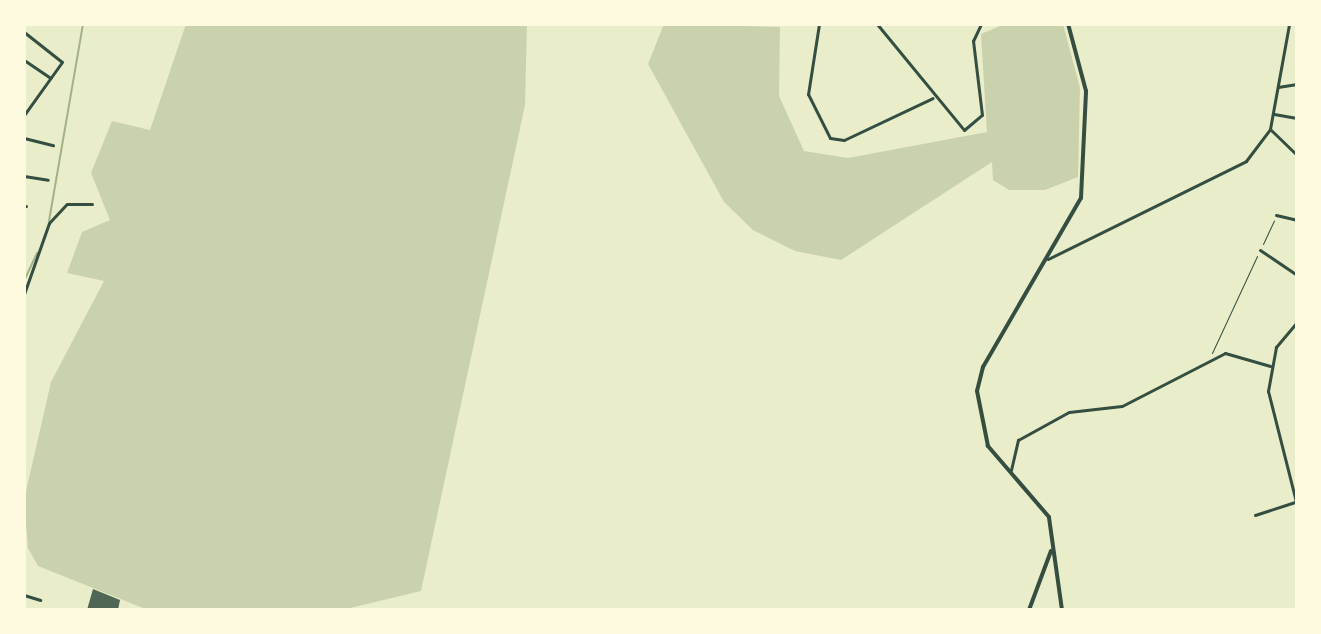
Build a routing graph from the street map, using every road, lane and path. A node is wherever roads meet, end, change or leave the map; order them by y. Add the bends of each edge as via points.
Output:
1 (819, 24) edge
2 (877, 24) edge
3 (981, 24) edge
4 (1068, 24) edge
5 (1289, 24) edge
6 (24, 32) edge
7 (24, 60) edge
8 (51, 78) junction
9 (1297, 84) edge
10 (1278, 87) junction
11 (933, 98) junction
12 (24, 104) edge
13 (30, 108) junction
14 (1274, 114) junction
15 (24, 115) edge
16 (1297, 118) edge
17 (1270, 129) junction
18 (24, 138) edge
19 (53, 145) dead end
20 (1297, 155) edge
21 (24, 176) edge
22 (48, 180) dead end
23 (92, 204) dead end
24 (1276, 215) joint
25 (1297, 220) edge
26 (1260, 250) junction
27 (1048, 259) junction
28 (1297, 275) edge
29 (24, 294) edge
30 (1297, 322) edge
31 (1209, 359) junction
32 (1270, 366) junction
33 (1011, 474) junction
34 (1294, 485) edge
35 (1296, 504) edge
36 (1255, 515) dead end
37 (1051, 551) junction
38 (24, 595) edge
39 (40, 600) dead end
40 (1029, 610) edge
41 (1062, 610) edge

1 - 11 street via 808,94 830,138 844,140
2 - 11 street
3 - 11 street via 973,41 983,84 980,122 959,129
4 - 27 main road via 1086,91 1087,146 1081,198
5 - 10 street
6 - 8 street via 62,60
7 - 8 street
8 - 13 street
9 - 10 street
10 - 14 street
12 - 13 street
13 - 15 street
14 - 16 street
14 - 17 street
17 - 20 street
17 - 27 street via 1233,172
18 - 19 street
21 - 22 street
23 - 29 street via 67,204 49,223
24 - 25 street
24 - 26 path
26 - 28 street
26 - 31 path
27 - 33 main road via 983,367 977,391 986,441
30 - 32 street via 1280,338
31 - 32 street via 1229,353
31 - 33 street via 1122,406 1069,412 1018,440
32 - 34 street via 1271,407
33 - 37 main road via 1046,509
34 - 35 street
35 - 36 street
37 - 40 main road
37 - 41 main road
38 - 39 street

